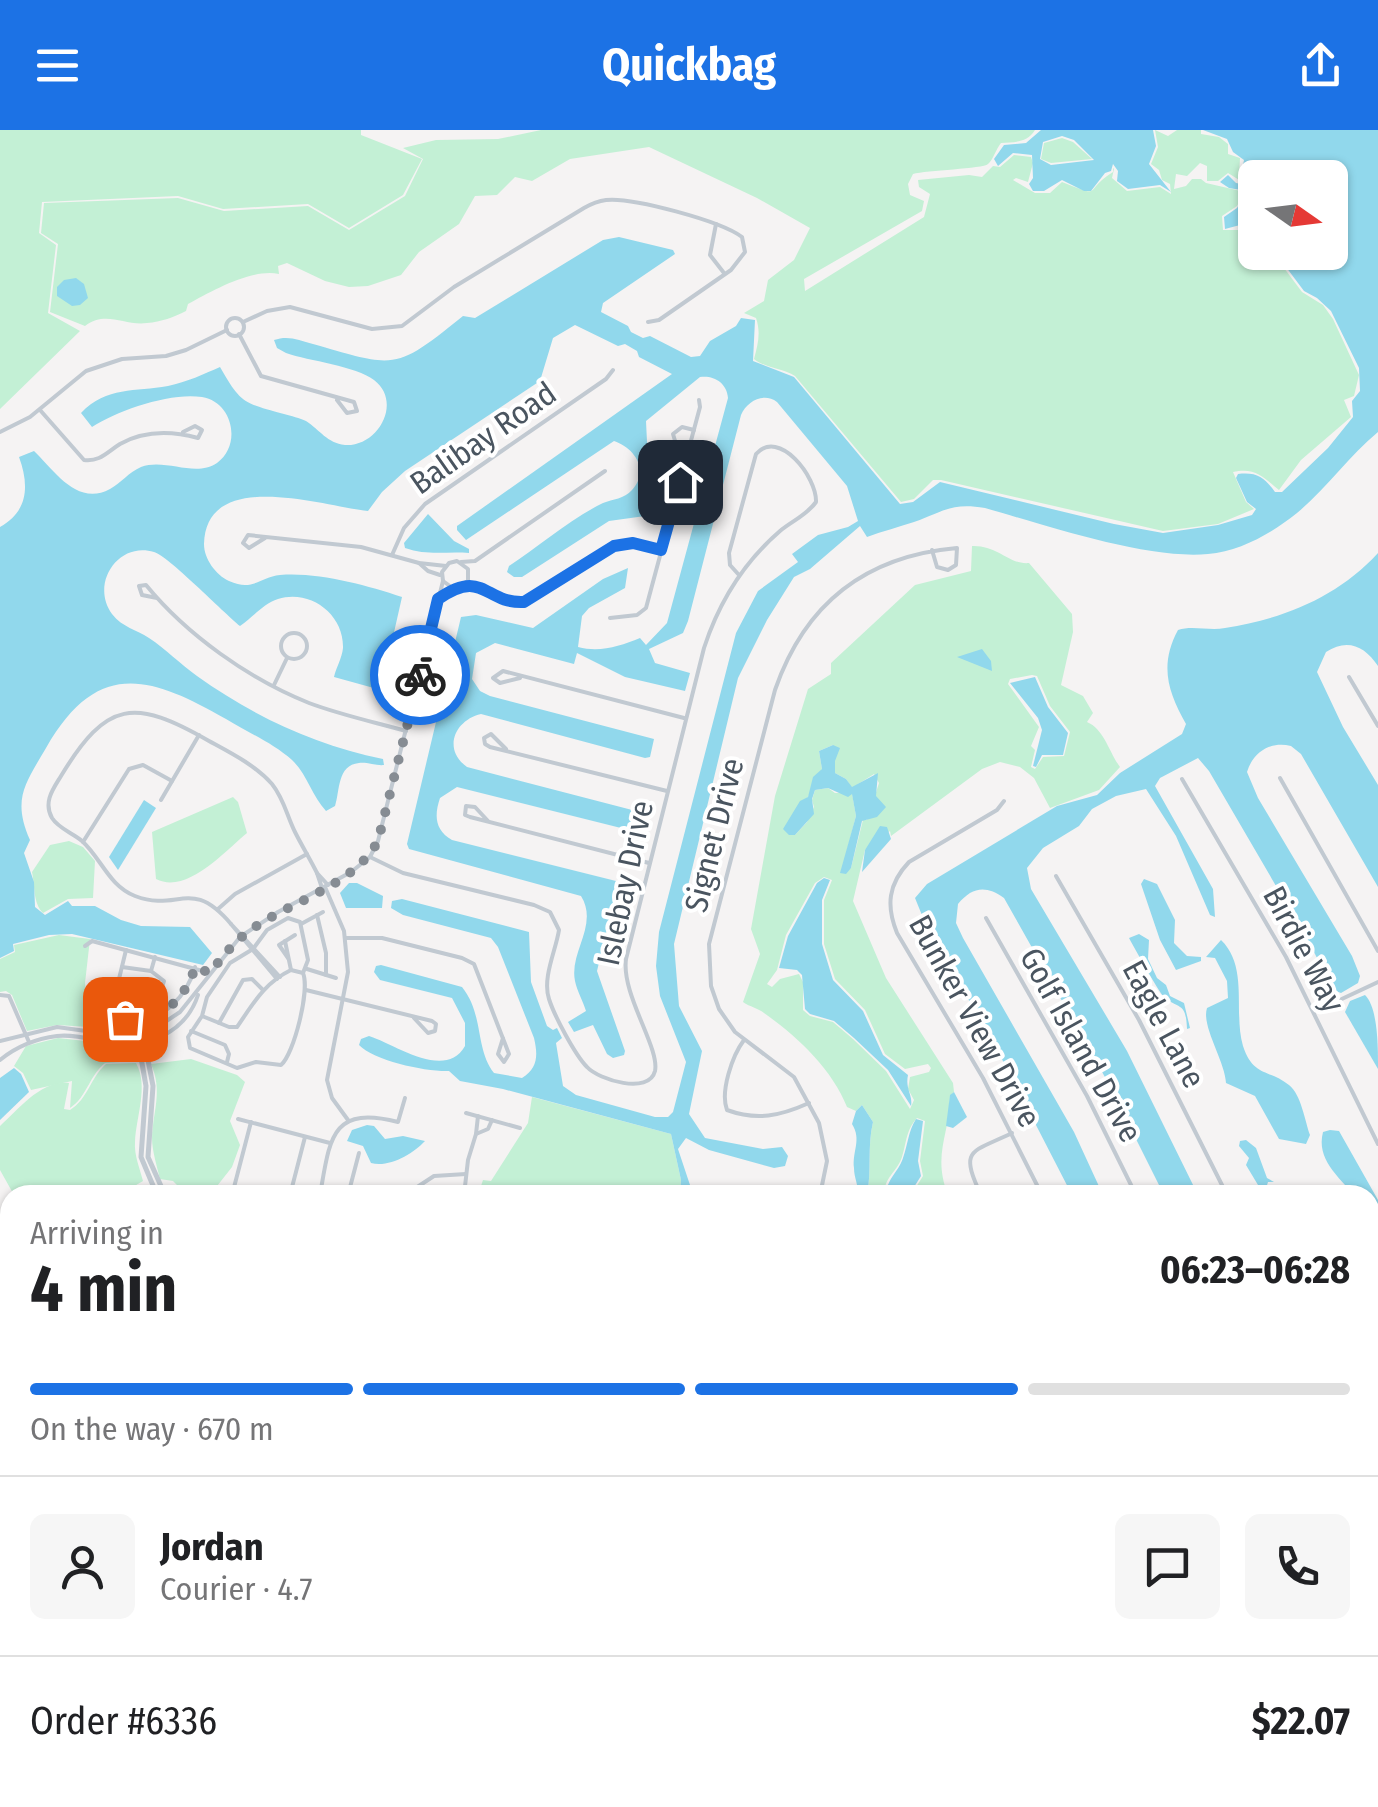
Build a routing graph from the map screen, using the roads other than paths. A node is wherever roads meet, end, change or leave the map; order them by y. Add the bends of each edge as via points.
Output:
1 (716, 224) junction
2 (725, 274) junction
3 (243, 322) junction
4 (648, 322) dead end
5 (227, 330) junction
6 (239, 334) junction
7 (613, 370) dead end
8 (337, 400) dead end
9 (699, 400) dead end
10 (40, 410) junction
11 (694, 430) junction
12 (0, 432) edge
13 (183, 432) dead end
14 (689, 448) junction
15 (605, 471) dead end
16 (265, 538) dead end
17 (661, 550) junction
18 (932, 550) junction
19 (392, 555) junction
20 (429, 562) junction
21 (461, 562) junction
22 (475, 562) junction
23 (418, 563) junction
24 (446, 566) junction
25 (427, 570) junction
26 (738, 575) junction
27 (469, 576) junction
28 (442, 578) junction
29 (466, 584) junction
30 (475, 585) junction
31 (454, 589) junction
32 (158, 598) dead end
33 (438, 599) junction
34 (610, 618) dead end
35 (287, 658) junction
36 (520, 678) dead end
37 (1349, 678) dead end
38 (274, 685) junction
39 (686, 719) junction
40 (1378, 726) edge
41 (406, 731) junction
42 (199, 735) junction
43 (506, 749) dead end
44 (1280, 778) dead end
45 (1182, 779) dead end
46 (172, 781) junction
47 (667, 791) junction
48 (162, 800) dead end
49 (1004, 802) dead end
50 (488, 821) dead end
51 (83, 842) junction
52 (307, 854) junction
53 (370, 856) junction
54 (649, 862) junction
55 (1056, 876) dead end
56 (325, 886) junction
57 (218, 908) junction
58 (986, 918) dead end
59 (300, 924) junction
60 (296, 935) dead end
61 (242, 936) junction
62 (345, 938) junction
63 (85, 946) dead end
64 (253, 949) junction
65 (126, 950) junction
66 (1378, 951) edge
67 (155, 957) junction
68 (122, 967) junction
69 (195, 967) junction
70 (291, 970) junction
71 (151, 971) junction
72 (305, 971) junction
73 (210, 973) junction
74 (326, 975) junction
75 (278, 978) junction
76 (336, 978) dead end
77 (1378, 982) edge
78 (199, 990) junction
79 (263, 990) junction
80 (306, 990) junction
81 (0, 994) edge
82 (158, 998) junction
83 (343, 1000) junction
84 (123, 1006) junction
85 (165, 1008) junction
86 (1314, 1012) junction
87 (202, 1016) junction
88 (414, 1018) dead end
89 (218, 1023) junction
90 (191, 1031) junction
91 (26, 1033) junction
92 (140, 1034) junction
93 (502, 1038) dead end
94 (744, 1040) junction
95 (0, 1041) edge
96 (29, 1042) junction
97 (142, 1043) junction
98 (0, 1060) edge
99 (226, 1064) junction
100 (405, 1098) dead end
101 (810, 1103) junction
102 (466, 1113) dead end
103 (478, 1116) junction
104 (238, 1119) dead end
105 (348, 1120) junction
106 (492, 1120) junction
107 (251, 1122) junction
108 (520, 1128) dead end
109 (1012, 1133) junction
110 (476, 1134) junction
111 (305, 1136) junction
112 (332, 1144) junction
113 (1378, 1144) edge
114 (359, 1152) dead end
115 (466, 1174) junction
116 (152, 1185) edge
117 (161, 1185) edge
118 (235, 1185) edge
119 (293, 1185) edge
120 (322, 1185) edge
121 (351, 1185) edge
122 (420, 1185) edge
123 (465, 1185) edge
124 (822, 1185) edge
125 (976, 1185) edge
126 (1037, 1185) edge
127 (1131, 1185) edge
128 (1223, 1185) edge

1 - 2 street via 708,248
1 - 2 street via 745,244 741,260
1 - 3 street via 607,200 454,287 402,326 372,328 290,307
2 - 4 street
3 - 5 street via 233,318
3 - 6 street
5 - 6 street
5 - 10 street via 166,356 122,359 86,371
6 - 8 street via 261,376
7 - 19 street, Balibay Road via 416,511
9 - 11 street
10 - 12 street
10 - 13 street via 84,460 99,459 132,438
11 - 14 street
11 - 14 street via 682,426 672,434 676,444
14 - 17 street
15 - 22 street
16 - 19 street
17 - 30 street via 614,546 524,602
17 - 34 street via 646,608
18 - 18 street, Signet Drive via 958,548 956,566 937,566
18 - 94 street, Signet Drive via 887,563 846,586 808,624 780,675 709,944 715,999
19 - 23 street
20 - 23 street
20 - 24 street
20 - 25 street
21 - 22 street
21 - 24 street
21 - 27 street
22 - 27 street
23 - 25 street
24 - 28 street
25 - 28 street
26 - 26 street, Islebay Drive via 816,502 812,484 775,445 756,454 729,553
26 - 39 street, Islebay Drive via 714,618
27 - 29 street
27 - 30 street
28 - 31 street
28 - 33 street
29 - 30 street
29 - 31 street
31 - 33 street
32 - 38 street via 208,644
33 - 41 street
35 - 35 street via 306,652 300,634 283,638
35 - 38 street
36 - 39 street
37 - 40 street
38 - 41 street via 307,702
39 - 47 street, Islebay Drive
41 - 53 street
42 - 46 street
42 - 51 street via 139,712 94,729 48,804 53,820
42 - 52 street via 271,783
43 - 47 street
44 - 66 street
45 - 86 street, Birdie Way
46 - 48 street
46 - 51 street via 143,765 128,769
47 - 54 street, Islebay Drive
49 - 109 street, Bunker View Drive via 909,862 889,898 897,933
50 - 54 street
51 - 57 street via 129,893 154,900 196,897
52 - 56 street
52 - 57 street
53 - 54 street, Islebay Drive via 403,873 550,912 559,930 549,1000 587,1067 637,1085 649,1081 656,1067 624,969
53 - 56 street
55 - 128 street, Eagle Lane
56 - 61 street
56 - 62 street
57 - 61 street
58 - 127 street, Golf Island Drive
59 - 64 street via 288,918
59 - 72 street
59 - 74 street via 320,914
60 - 70 street via 285,940
61 - 64 street
61 - 73 street
62 - 83 street
62 - 93 street via 382,938 474,964
63 - 65 street via 92,941
64 - 75 street
64 - 87 street via 230,963
65 - 67 street
65 - 68 street
67 - 69 street
67 - 71 street
68 - 71 street
68 - 84 street
69 - 73 street
69 - 85 street via 188,990
70 - 72 street
70 - 75 street
71 - 82 street via 164,981
72 - 74 street
72 - 80 street
73 - 78 street
74 - 76 street
75 - 79 street
77 - 86 street
78 - 92 street via 180,1012
78 - 97 street via 184,1022
79 - 89 street via 237,1027
79 - 89 street via 243,980
80 - 83 street
80 - 99 street via 286,1062
81 - 91 street via 10,996
82 - 84 street
82 - 85 street
83 - 88 street
83 - 105 street via 326,1080
84 - 85 street via 131,1024
86 - 113 street, Birdie Way
87 - 89 street
87 - 90 street
90 - 99 street via 224,1045
90 - 99 street via 190,1048
91 - 92 street via 75,1027
91 - 95 street
91 - 96 street
92 - 97 street
94 - 101 street, Signet Drive via 784,1067
94 - 101 street via 735,1053 726,1110 776,1116
96 - 97 street via 58,1036
96 - 98 street
97 - 116 street via 141,1156
97 - 117 street via 152,1086 148,1157
100 - 105 street via 398,1122 367,1115
101 - 124 street, Signet Drive via 827,1151
102 - 103 street
103 - 106 street
103 - 110 street
104 - 107 street
105 - 112 street
106 - 108 street
106 - 110 street
107 - 111 street
107 - 118 street
109 - 125 street via 968,1159
109 - 126 street, Bunker View Drive
110 - 115 street
111 - 112 street
111 - 119 street
112 - 120 street
114 - 121 street
115 - 122 street via 434,1176
115 - 123 street

